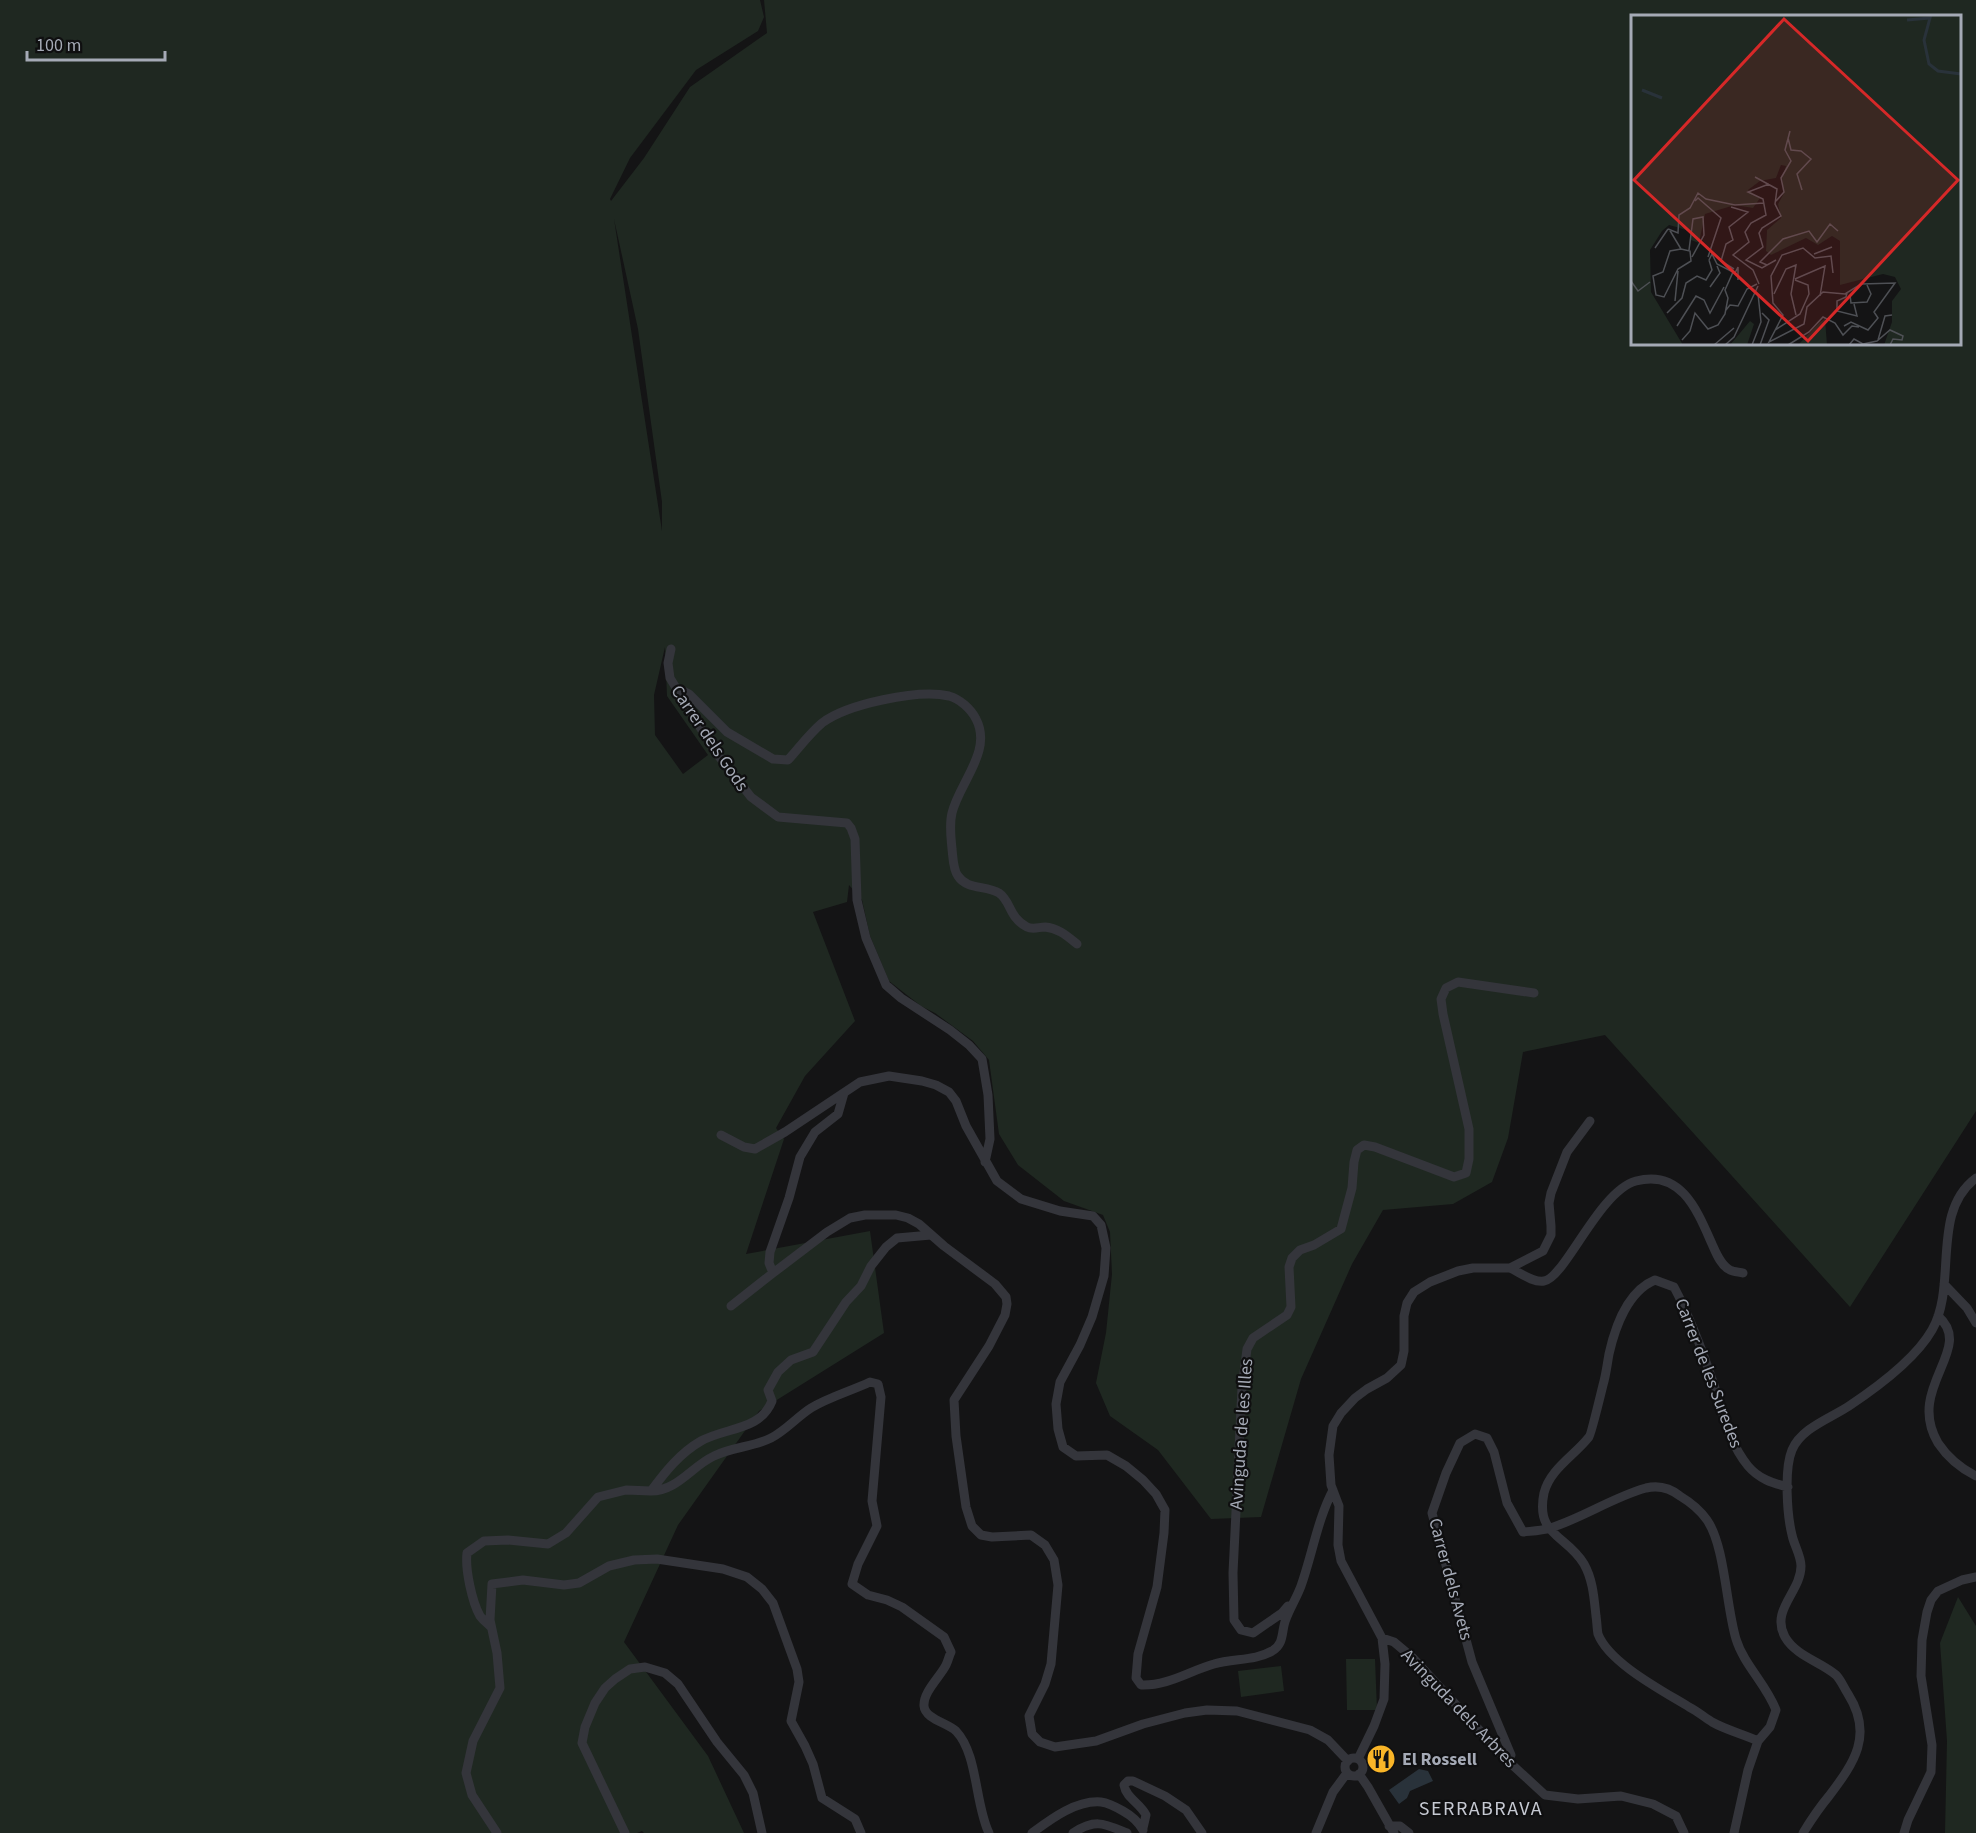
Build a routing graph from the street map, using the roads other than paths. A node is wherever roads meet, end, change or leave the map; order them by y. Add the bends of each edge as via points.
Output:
1 (671, 649) dead end
2 (677, 688) junction
3 (1077, 944) dead end
4 (1534, 993) dead end
5 (844, 1094) junction
6 (1590, 1121) dead end
7 (722, 1135) dead end
8 (985, 1161) junction
9 (1976, 1178) edge
10 (931, 1236) junction
11 (1510, 1268) junction
12 (773, 1273) junction
13 (1743, 1273) dead end
14 (1944, 1284) junction
15 (731, 1306) dead end
16 (1938, 1316) junction
17 (1976, 1323) edge
18 (1960, 1332) dead end
19 (1952, 1370) dead end
20 (1976, 1476) edge
21 (1788, 1487) junction
22 (651, 1491) junction
23 (1333, 1491) junction
24 (1548, 1529) junction
25 (1976, 1577) edge
26 (1296, 1597) junction
27 (491, 1627) junction
28 (1382, 1638) junction
29 (1758, 1741) junction
30 (1353, 1760) junction
31 (1507, 1760) junction
32 (1347, 1773) junction
33 (1359, 1774) junction
34 (1391, 1829) edge
35 (1143, 1831) edge
36 (497, 1833) edge
37 (626, 1833) edge
38 (762, 1833) edge
39 (861, 1833) edge
40 (989, 1833) edge
41 (1032, 1833) edge
42 (1073, 1833) edge
43 (1127, 1833) edge
44 (1202, 1833) edge
45 (1316, 1833) edge
46 (1409, 1833) edge
47 (1684, 1833) edge
48 (1734, 1833) edge
49 (1803, 1833) edge
50 (1904, 1833) edge

1 - 2 street, Carrer dels Gods via 670,678
2 - 3 street via 689,694 727,732 773,759 788,760 822,723 855,707 914,694 950,696 964,703 976,718 981,733 979,751 952,812 952,857 957,876 968,885 1001,894 1017,920 1030,928 1059,930
2 - 8 street, Carrer dels Gods via 714,750 751,797 778,817 847,823 851,828 855,839 857,900 866,938 886,985 950,1030 982,1059 990,1139
4 - 26 street, Avinguda de les Illes via 1458,982 1446,988 1441,999 1443,1014 1468,1129 1466,1173 1454,1177 1364,1144 1357,1150 1341,1229 1292,1258 1291,1306 1287,1315 1253,1338 1247,1349 1236,1484 1234,1620 1241,1630 1253,1633 1282,1613
5 - 7 street via 755,1149
5 - 8 street via 860,1082 882,1077 936,1085 956,1101
5 - 12 street via 838,1114 815,1132 800,1157 770,1252
6 - 11 street, Avinguda dels Arbres via 1567,1152 1551,1193 1551,1226 1546,1246
8 - 26 street via 997,1181 1021,1199 1093,1216 1101,1225 1106,1248 1104,1276 1088,1326 1060,1382 1056,1404 1058,1429 1064,1447 1076,1455 1107,1455 1126,1466 1143,1479 1165,1510 1157,1587 1138,1654 1136,1677 1140,1685 1155,1686 1215,1664 1271,1652 1284,1635 1284,1621
9 - 14 street via 1951,1212
10 - 12 street via 908,1218 850,1218
10 - 22 street via 897,1238 886,1247 813,1352 791,1360 778,1372 768,1390 772,1401 767,1412 757,1420 695,1445
10 - 30 street via 995,1284 1006,1297 1005,1316 954,1400 956,1436 972,1526 981,1535 992,1537 1031,1535 1045,1545 1053,1560 1058,1585 1051,1664 1029,1716 1032,1734 1040,1743 1055,1747 1096,1741 1185,1713 1237,1711 1310,1730
11 - 13 street via 1536,1280 1555,1276 1582,1234 1618,1191 1634,1181 1658,1178 1688,1196 1718,1258 1730,1270
11 - 23 street, Avinguda dels Arbres via 1458,1271 1414,1292 1404,1316 1401,1365 1355,1398 1333,1426 1329,1455
12 - 15 street
14 - 16 street
14 - 17 street
16 - 18 street via 1953,1323
16 - 21 street via 1916,1351 1894,1371 1850,1406 1802,1436 1790,1458
19 - 20 street via 1934,1399 1930,1420 1943,1451
21 - 24 street, Carrer de les Suredes via 1767,1482 1735,1447 1681,1300 1674,1287 1655,1280 1634,1295 1618,1327 1591,1435 1554,1473 1545,1491 1544,1518
21 - 49 street via 1792,1536 1801,1564 1780,1619 1781,1627 1794,1647 1836,1676 1854,1704 1860,1726 1853,1762
22 - 27 street via 626,1490 598,1497 566,1533 548,1545 484,1540 467,1553 475,1604 481,1618
22 - 40 street via 661,1491 679,1482 712,1456 774,1437 813,1407 870,1382 878,1384 881,1398 872,1501 877,1526 852,1584 868,1595 902,1607 944,1636 951,1652 924,1706 956,1731 963,1743
23 - 26 street
23 - 28 street, Avinguda dels Arbres via 1339,1506 1341,1561
24 - 29 street via 1579,1555 1588,1570 1598,1633 1604,1645 1647,1683 1712,1722
24 - 29 street via 1647,1488 1661,1486 1693,1504 1714,1533 1737,1640 1776,1710 1770,1727
24 - 31 street, Carrer dels Avets via 1523,1532 1507,1503 1487,1438 1475,1434 1460,1443 1432,1513 1472,1662 1511,1755
25 - 50 street via 1938,1592 1927,1612 1921,1676 1932,1745 1931,1772
27 - 36 street via 498,1653 500,1688 472,1741 466,1773 472,1795
27 - 39 street via 492,1584 523,1580 579,1583 609,1566 657,1559 723,1569 747,1577 773,1603 790,1647 799,1682 791,1721 809,1755 822,1798 855,1819
28 - 30 street via 1384,1699 1378,1719
28 - 31 street, Avinguda dels Arbres via 1394,1642 1413,1658
29 - 48 street
30 - 32 street via 1345,1765
30 - 33 street via 1363,1765
31 - 47 street, Avinguda dels Arbres via 1545,1795 1621,1796 1653,1804 1676,1816
32 - 33 street
32 - 45 street via 1333,1792
33 - 34 street
34 - 46 street via 1400,1826
35 - 41 street via 1134,1817 1110,1804 1090,1802 1063,1812
35 - 44 street via 1146,1815 1125,1792 1128,1781 1186,1809
37 - 38 street via 582,1743 588,1719 605,1688 630,1669 645,1667 665,1673 678,1684 744,1775 753,1793
42 - 43 street via 1101,1822

